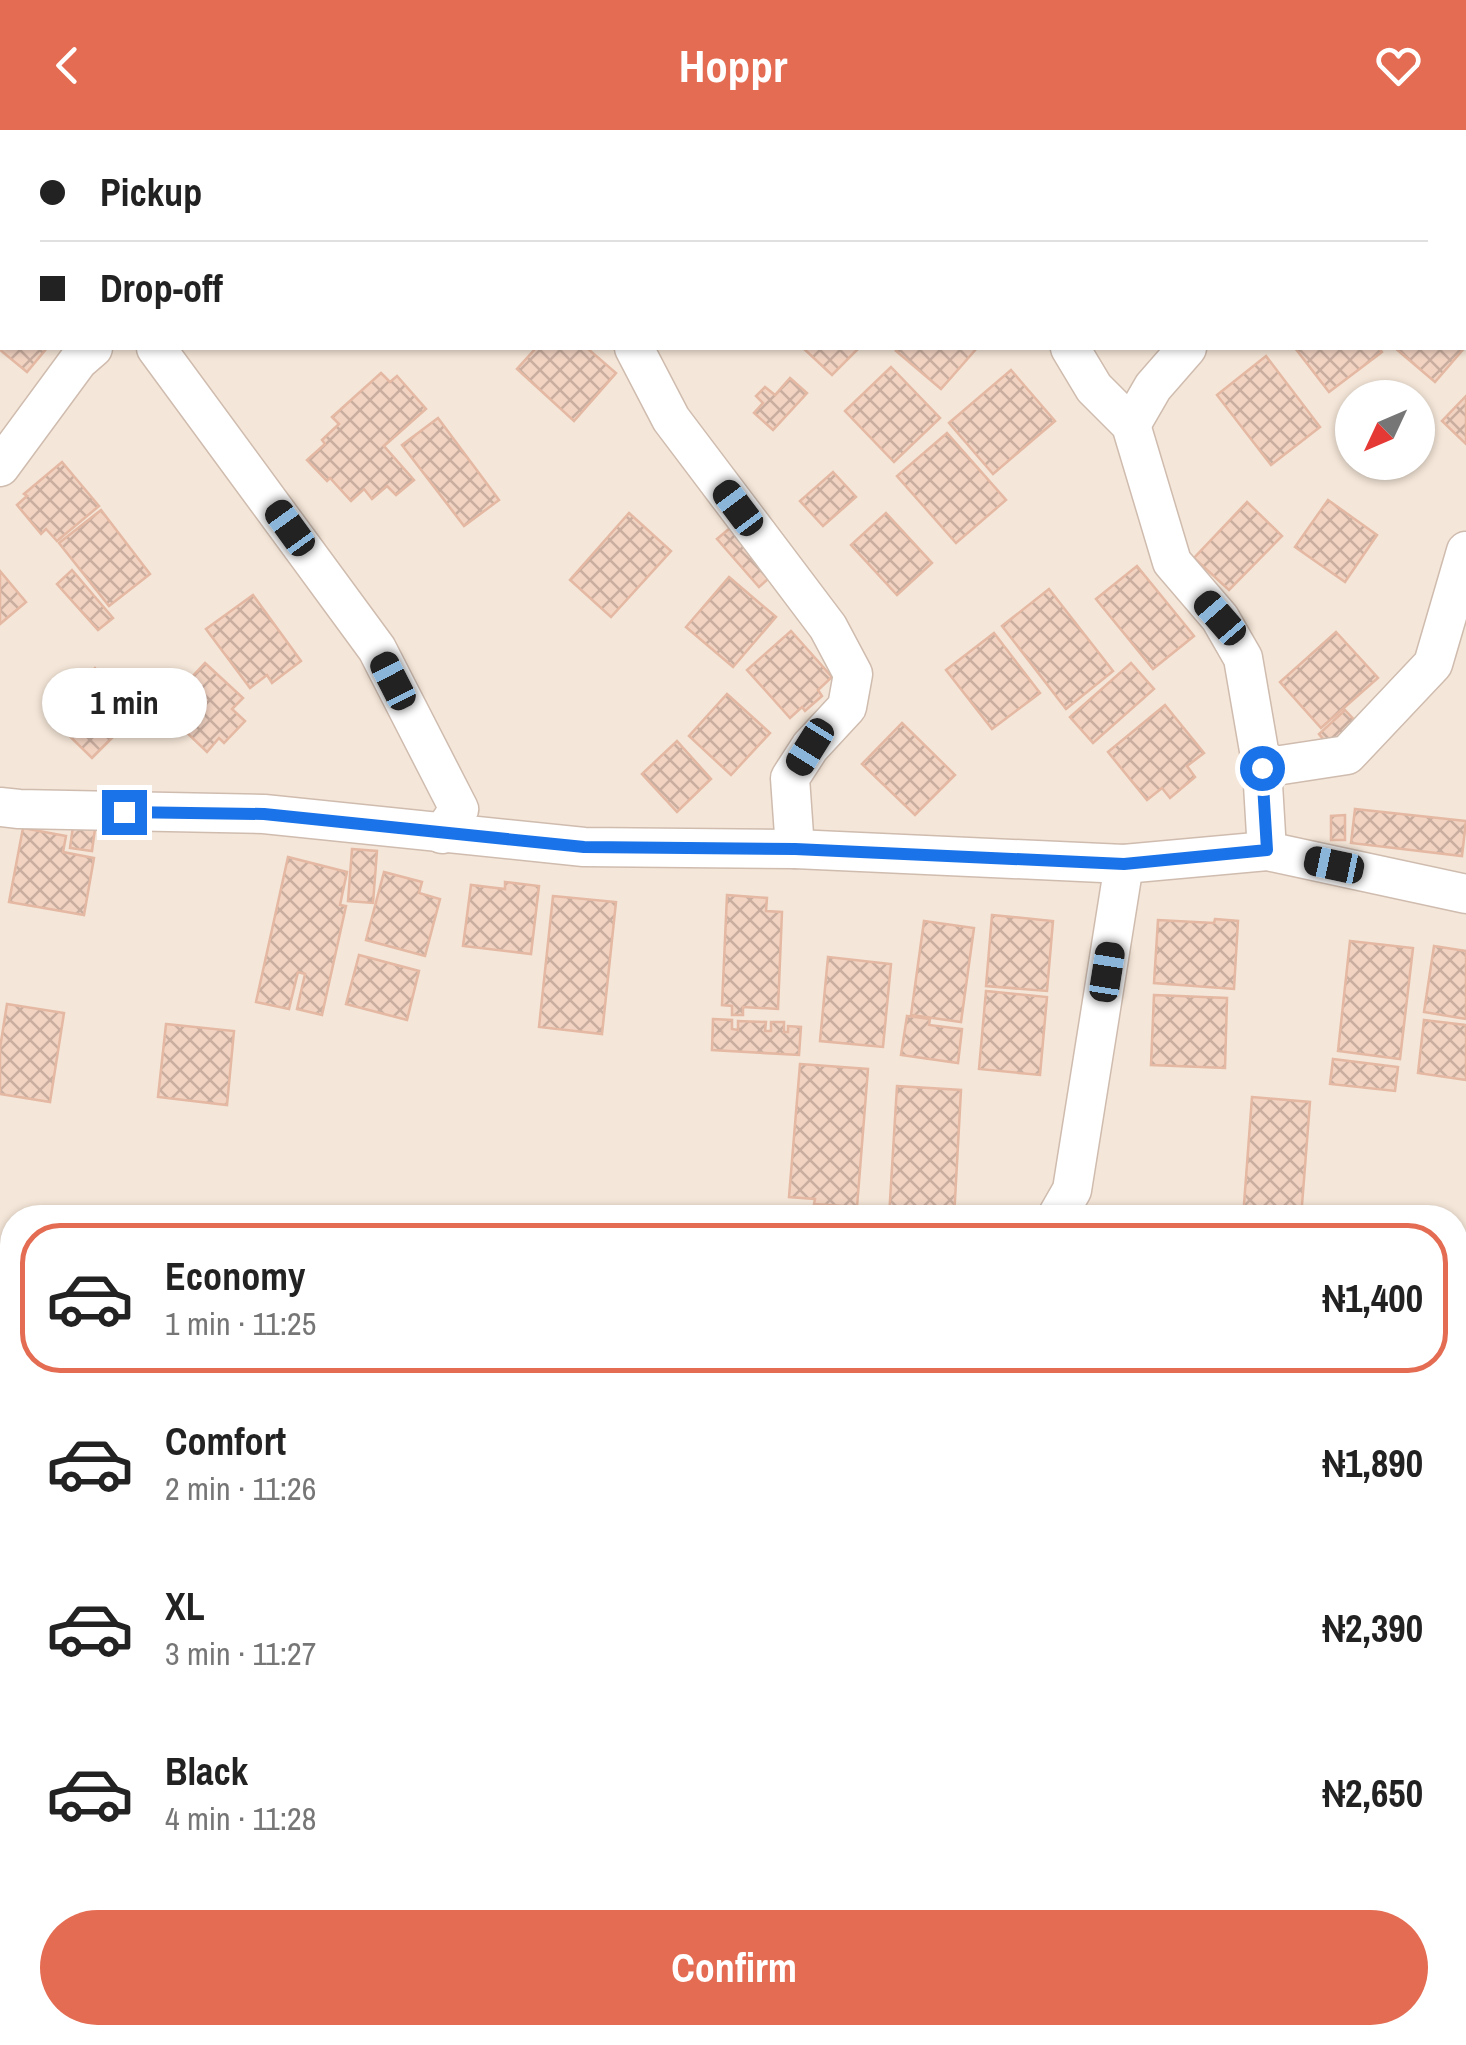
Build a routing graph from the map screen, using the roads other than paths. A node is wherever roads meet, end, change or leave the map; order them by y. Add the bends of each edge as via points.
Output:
1 (91, 350) edge
2 (157, 350) edge
3 (635, 350) edge
4 (1071, 350) edge
5 (1185, 350) edge
6 (1132, 425) junction
7 (0, 467) edge
8 (1466, 551) edge
9 (1262, 768) junction
10 (6, 815) edge
11 (442, 834) junction
12 (795, 849) junction
13 (1267, 850) junction
14 (1124, 864) junction
15 (1466, 894) edge
16 (1072, 1205) edge

1 - 7 street
2 - 11 street via 376,649 459,809
3 - 12 street via 671,419 828,627 853,674 846,707 790,778
4 - 6 street via 1094,388
5 - 6 street
6 - 9 street via 1172,562 1220,618 1243,658
8 - 9 street via 1433,664 1347,755
9 - 13 street
10 - 11 street via 264,814
11 - 12 street via 584,847
12 - 14 street
13 - 14 street
13 - 15 street
14 - 16 street

